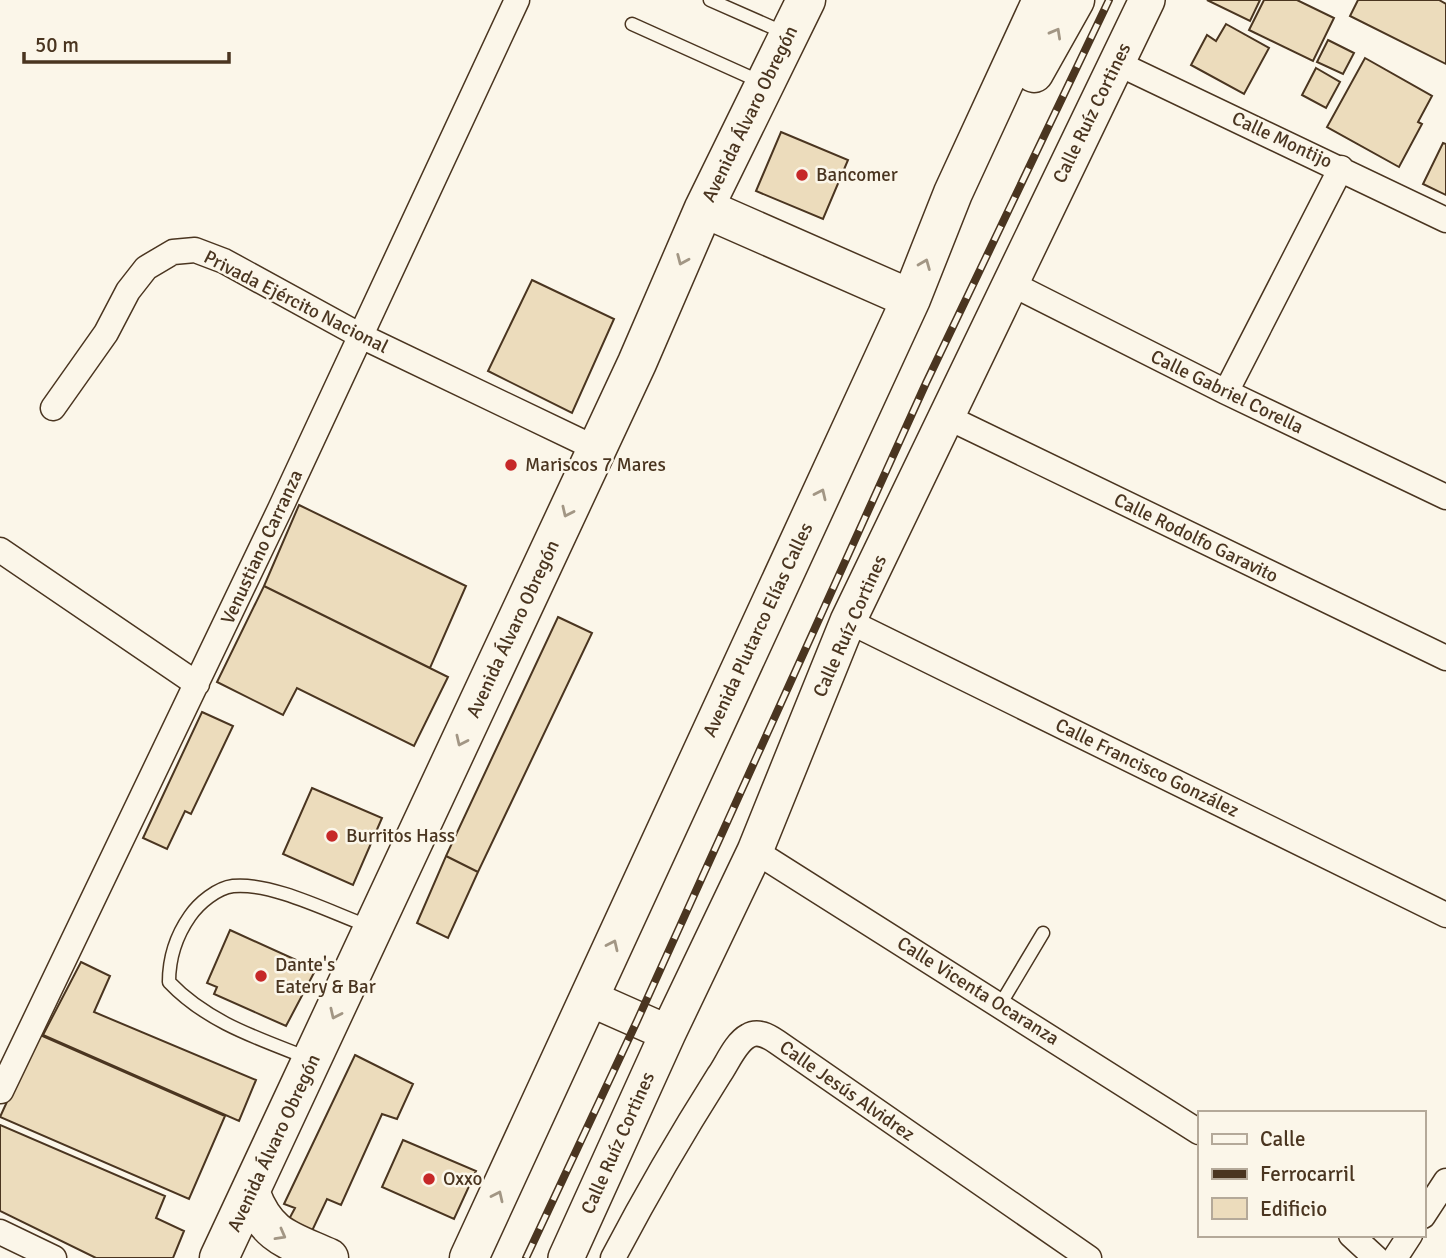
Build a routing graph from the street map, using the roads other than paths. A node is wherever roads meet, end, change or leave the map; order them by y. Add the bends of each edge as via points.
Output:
1 (517, 0) edge
2 (710, 0) edge
3 (806, 0) edge
4 (1042, 0) edge
5 (1075, 0) edge
6 (1147, 0) edge
7 (632, 24) dead end
8 (789, 35) junction
9 (1117, 63) junction
10 (765, 84) junction
11 (1341, 168) junction
12 (953, 193) junction
13 (704, 208) junction
14 (1446, 220) edge
15 (1010, 283) junction
16 (911, 299) junction
17 (361, 336) junction
18 (1226, 393) junction
19 (53, 408) dead end
20 (947, 417) junction
21 (597, 449) junction
22 (1446, 497) edge
23 (0, 550) edge
24 (848, 621) junction
25 (1446, 658) edge
26 (197, 684) junction
27 (755, 851) junction
28 (1446, 915) edge
29 (375, 928) junction
30 (1042, 933) dead end
31 (589, 998) junction
32 (1000, 1005) junction
33 (668, 1033) junction
34 (314, 1060) junction
35 (1, 1091) edge
36 (1198, 1131) edge
37 (1446, 1181) edge
38 (251, 1194) junction
39 (1425, 1213) edge
40 (0, 1232) edge
41 (1352, 1237) edge
42 (1409, 1237) edge
43 (54, 1258) edge
44 (219, 1258) edge
45 (329, 1258) edge
46 (469, 1258) edge
47 (566, 1258) edge
48 (613, 1258) edge
49 (1089, 1258) edge
50 (1376, 1258) edge
51 (1395, 1258) edge

1 - 17 street, Venustiano Carranza
2 - 8 lane
3 - 8 highway, Avenida Álvaro Obregón
4 - 12 highway, Avenida Plutarco Elías Calles
12 -> 5 highway via 983,159
6 - 9 street, Calle Ruíz Cortines
7 - 10 lane
8 - 10 highway, Avenida Álvaro Obregón
9 - 11 street, Calle Montijo
9 - 15 street, Calle Ruíz Cortines
10 - 13 highway, Avenida Álvaro Obregón
11 - 14 street, Calle Montijo
11 - 18 street
16 -> 12 highway, Avenida Plutarco Elías Calles
13 - 16 highway
13 -> 21 highway, Avenida Álvaro Obregón
15 - 18 street, Calle Gabriel Corella
15 - 20 street, Calle Ruíz Cortines
31 -> 16 highway, Avenida Plutarco Elías Calles
17 - 19 street, Privada Ejército Nacional via 224,261 195,250 173,252 146,268 128,291 106,333
17 - 21 street, Privada Ejército Nacional
17 - 26 street, Venustiano Carranza
18 - 22 street, Calle Gabriel Corella
20 - 24 street, Calle Ruíz Cortines
20 - 25 street, Calle Rodolfo Garavito
21 -> 29 highway, Avenida Álvaro Obregón
23 - 26 street
24 - 27 street, Calle Ruíz Cortines
24 - 28 street, Calle Francisco González
26 - 35 street, Venustiano Carranza
27 - 32 street, Calle Vicenta Ocaranza
27 - 33 street, Calle Ruíz Cortines
29 -> 34 highway, Avenida Álvaro Obregón
29 - 34 lane via 271,891 233,886 212,895 182,927 169,963 169,982 189,1003 231,1028
30 - 32 lane
31 - 33 street
46 -> 31 highway, Avenida Plutarco Elías Calles
32 - 36 street, Calle Vicenta Ocaranza
33 - 47 street, Calle Ruíz Cortines
34 - 38 highway, Avenida Álvaro Obregón
37 - 39 street
38 - 44 highway, Avenida Álvaro Obregón
38 -> 45 highway via 260,1216 275,1234
40 - 43 street
41 - 50 street
42 - 51 street
48 - 49 street, Calle Jesús Alvidrez via 653,1182 713,1086 746,1037 755,1034 777,1042

